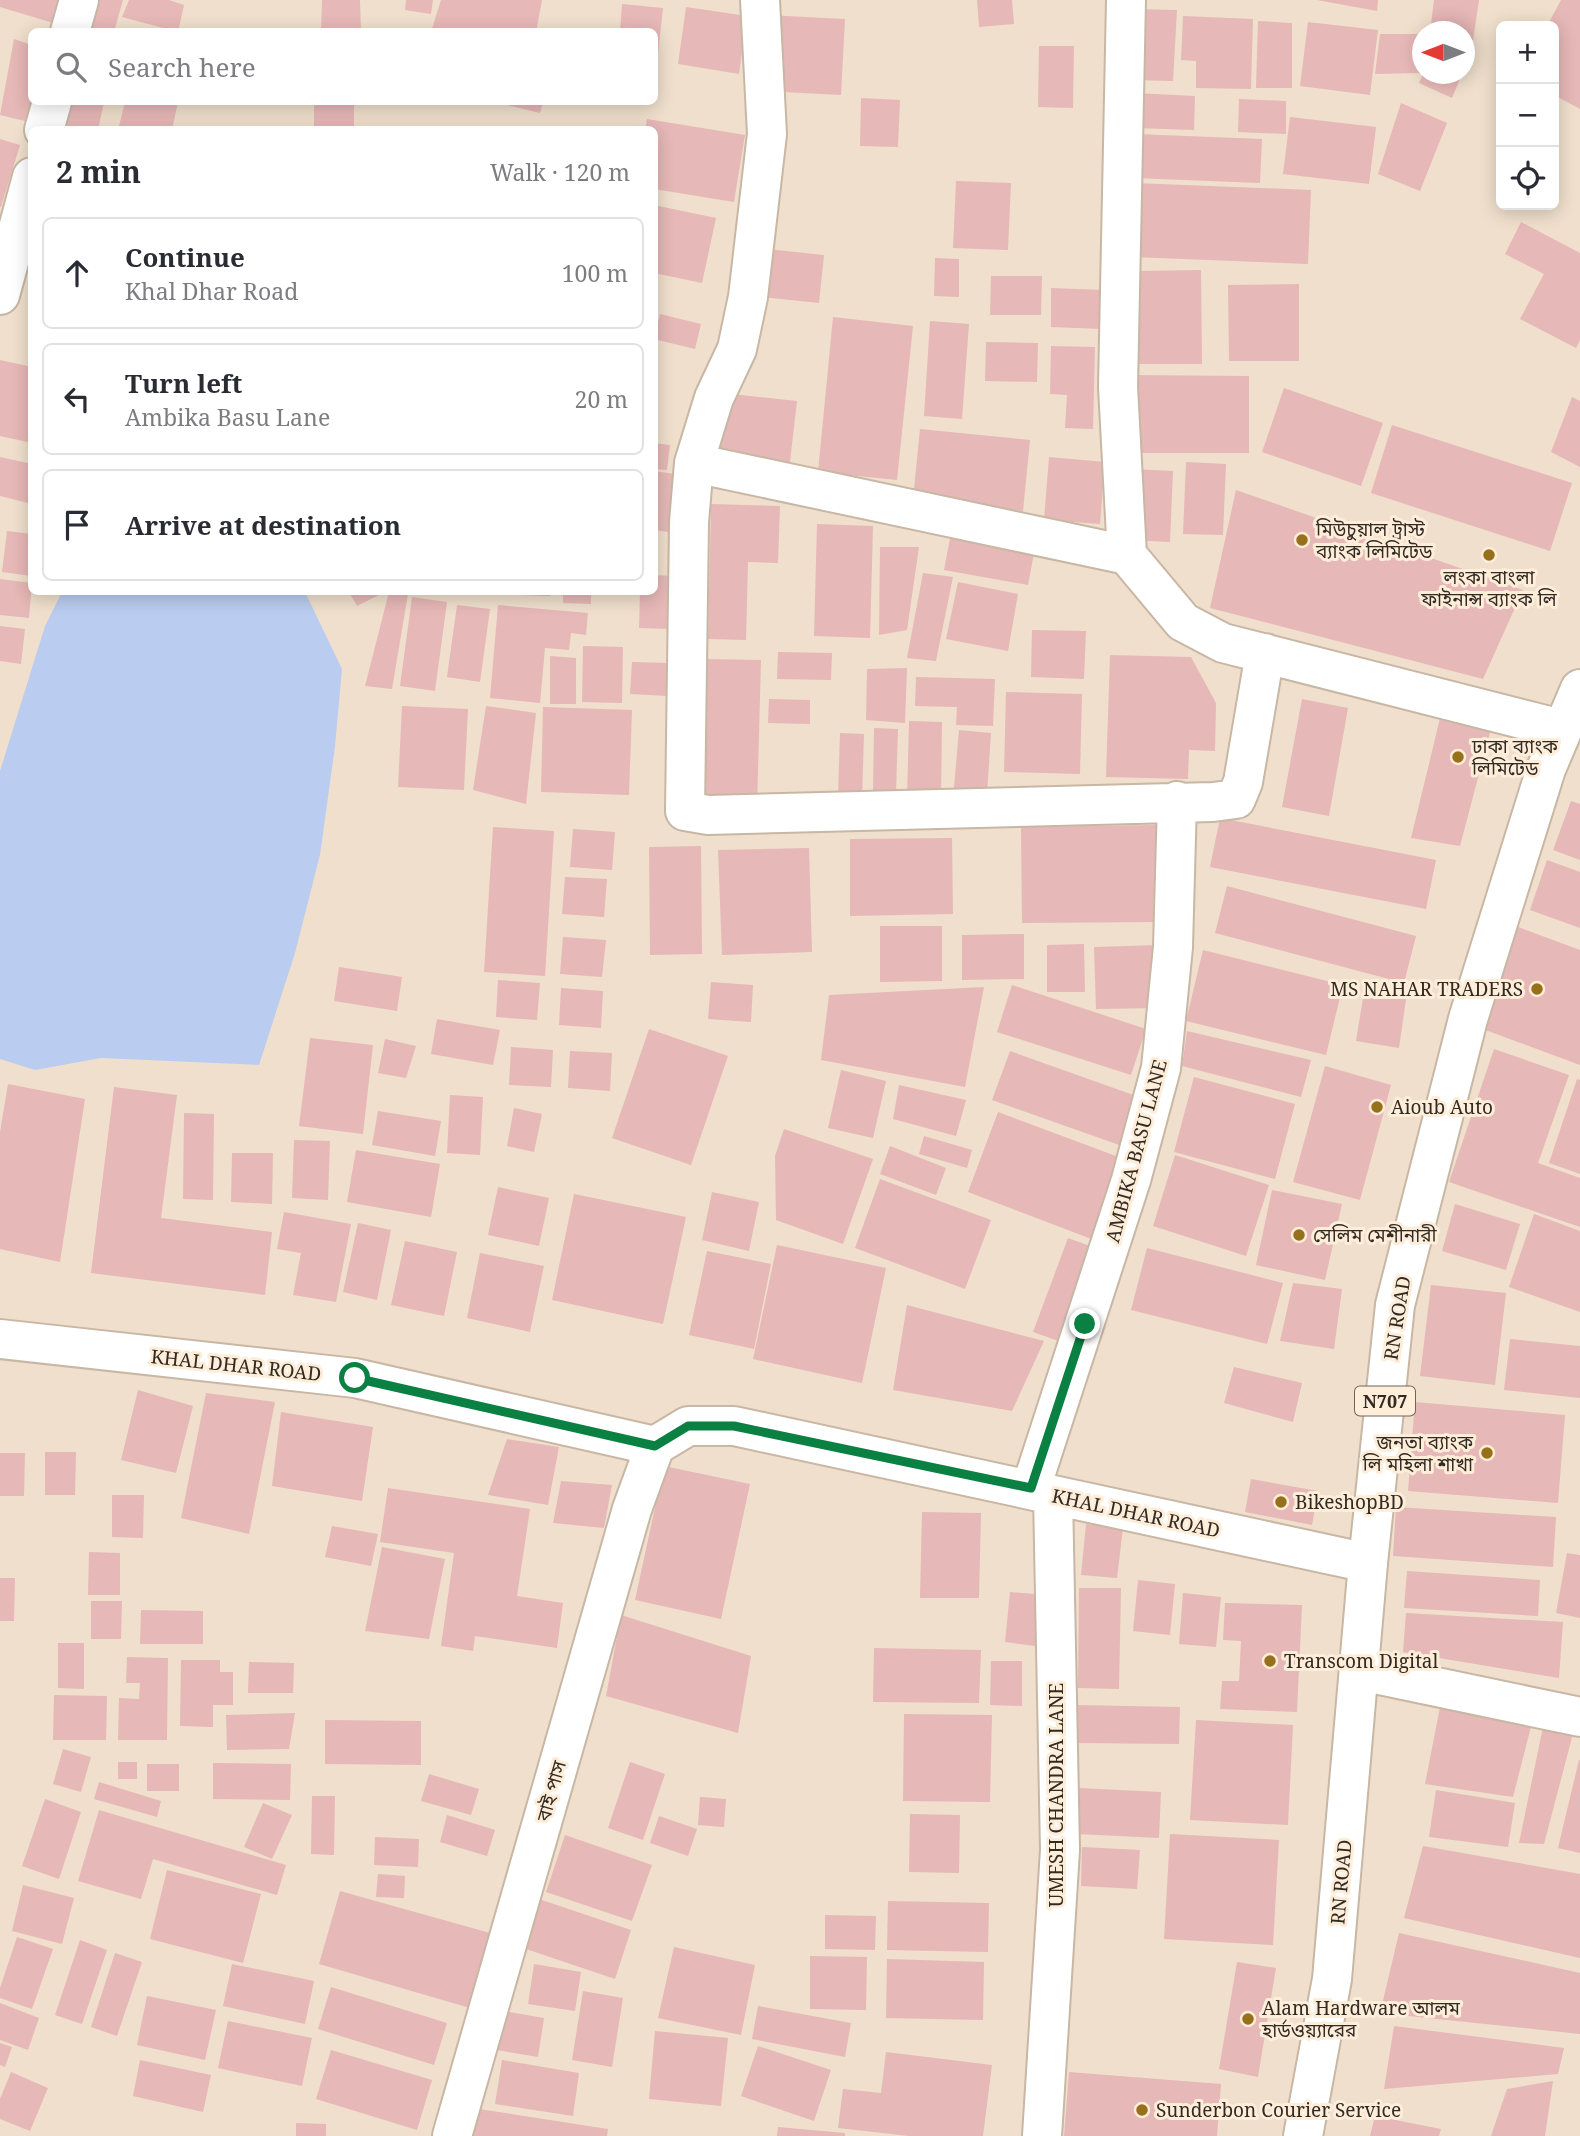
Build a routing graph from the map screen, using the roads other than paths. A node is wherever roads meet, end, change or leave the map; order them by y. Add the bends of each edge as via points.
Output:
1 (79, 0) edge
2 (760, 0) edge
3 (1126, 0) edge
4 (72, 28) edge
5 (51, 105) edge
6 (45, 126) edge
7 (28, 192) edge
8 (0, 295) edge
9 (694, 463) junction
10 (1127, 555) junction
11 (1265, 653) junction
12 (1580, 689) edge
13 (1561, 729) junction
14 (1177, 802) junction
15 (0, 1339) edge
16 (655, 1446) junction
17 (1042, 1492) junction
18 (1368, 1563) junction
19 (1360, 1671) junction
20 (1580, 1717) edge
21 (452, 2136) edge
22 (1042, 2136) edge
23 (1303, 2136) edge

1 - 4 main road
2 - 9 main road via 768,134 748,297 737,349 714,398
3 - 10 main road via 1118,387
5 - 6 main road
7 - 8 main road
9 - 10 main road
9 - 14 main road via 685,811 708,815
10 - 11 main road via 1183,622 1223,643
11 - 13 main road
11 - 14 main road via 1243,782 1236,799
12 - 13 main road, RN ROAD / N707
13 - 18 main road, RN ROAD / N707 via 1468,1019 1395,1305
14 - 17 main road, AMBIKA BASU LANE via 1173,947 1161,1068
15 - 16 main road, KHAL DHAR ROAD via 355,1378
16 - 17 main road, KHAL DHAR ROAD via 688,1426 734,1426
16 - 21 main road, বাই পাস via 632,1509
17 - 18 main road, KHAL DHAR ROAD
17 - 22 main road, UMESH CHANDRA LANE via 1060,1850
18 - 19 main road, RN ROAD / N707
19 - 20 main road
19 - 23 main road, RN ROAD / N707 via 1332,1979

